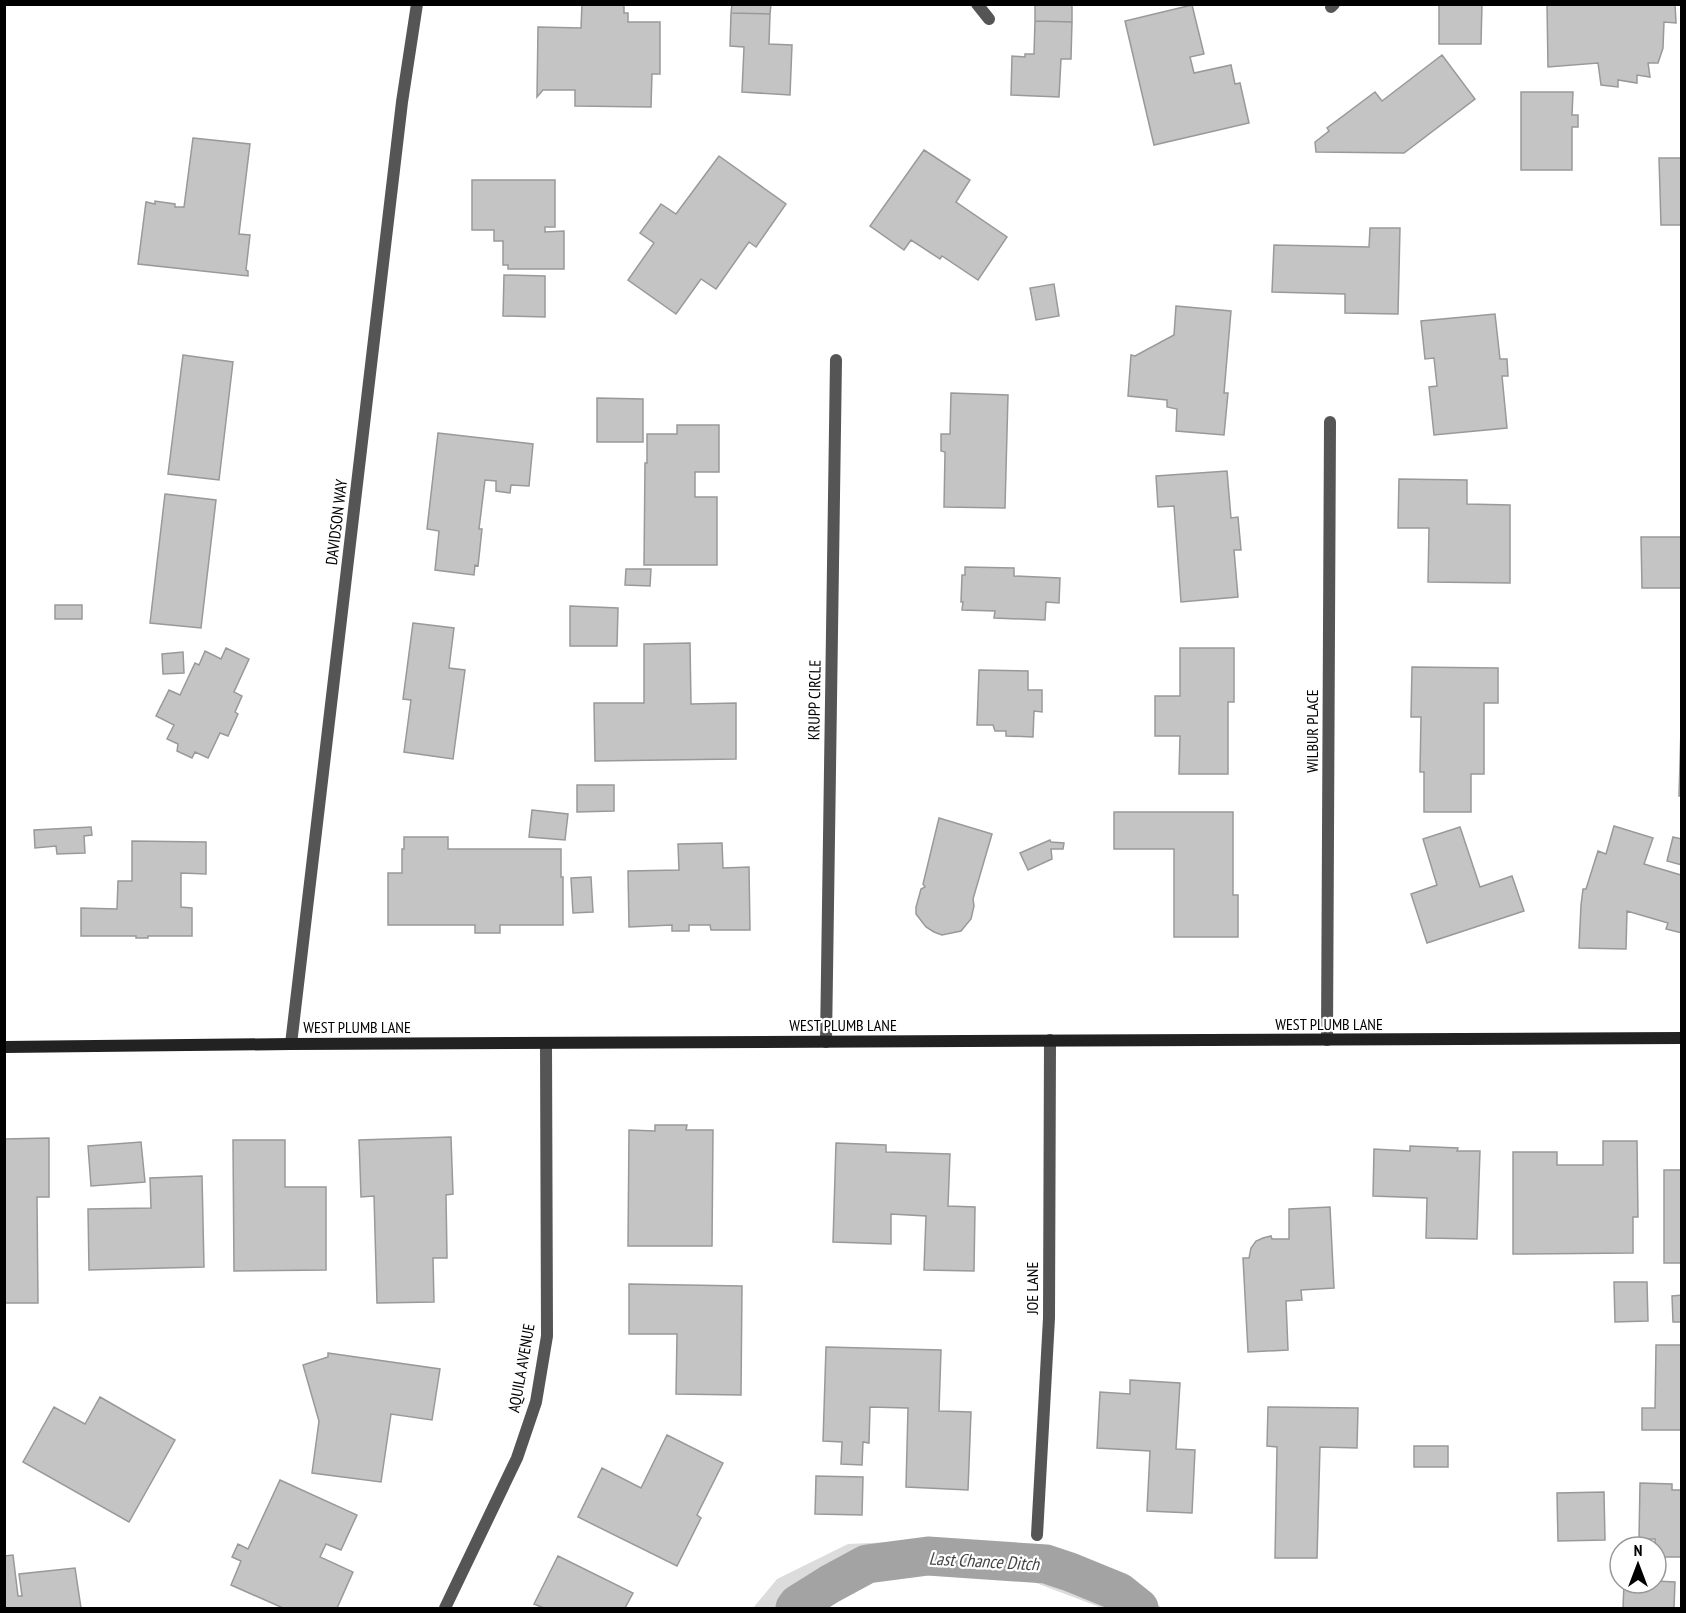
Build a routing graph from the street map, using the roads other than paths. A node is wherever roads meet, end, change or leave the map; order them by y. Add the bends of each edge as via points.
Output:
1 (417, 4) edge
2 (977, 4) edge
3 (989, 19) dead end
4 (836, 360) dead end
5 (1330, 422) dead end
6 (1682, 1038) edge
7 (1050, 1040) junction
8 (1327, 1040) junction
9 (826, 1042) junction
10 (546, 1043) junction
11 (291, 1044) junction
12 (4, 1047) edge
13 (1037, 1535) dead end
14 (445, 1608) edge

1 - 11 street, DAVIDSON WAY
2 - 3 street
4 - 9 street, KRUPP CIRCLE
5 - 8 street, WILBUR PLACE
6 - 8 main road, WEST PLUMB LANE
7 - 8 main road, WEST PLUMB LANE
7 - 9 main road, WEST PLUMB LANE
7 - 13 street, JOE LANE via 1049,1318
9 - 10 main road, WEST PLUMB LANE
10 - 11 main road, WEST PLUMB LANE
10 - 14 street, AQUILA AVENUE via 547,1336 536,1402 517,1458
11 - 12 main road, WEST PLUMB LANE

